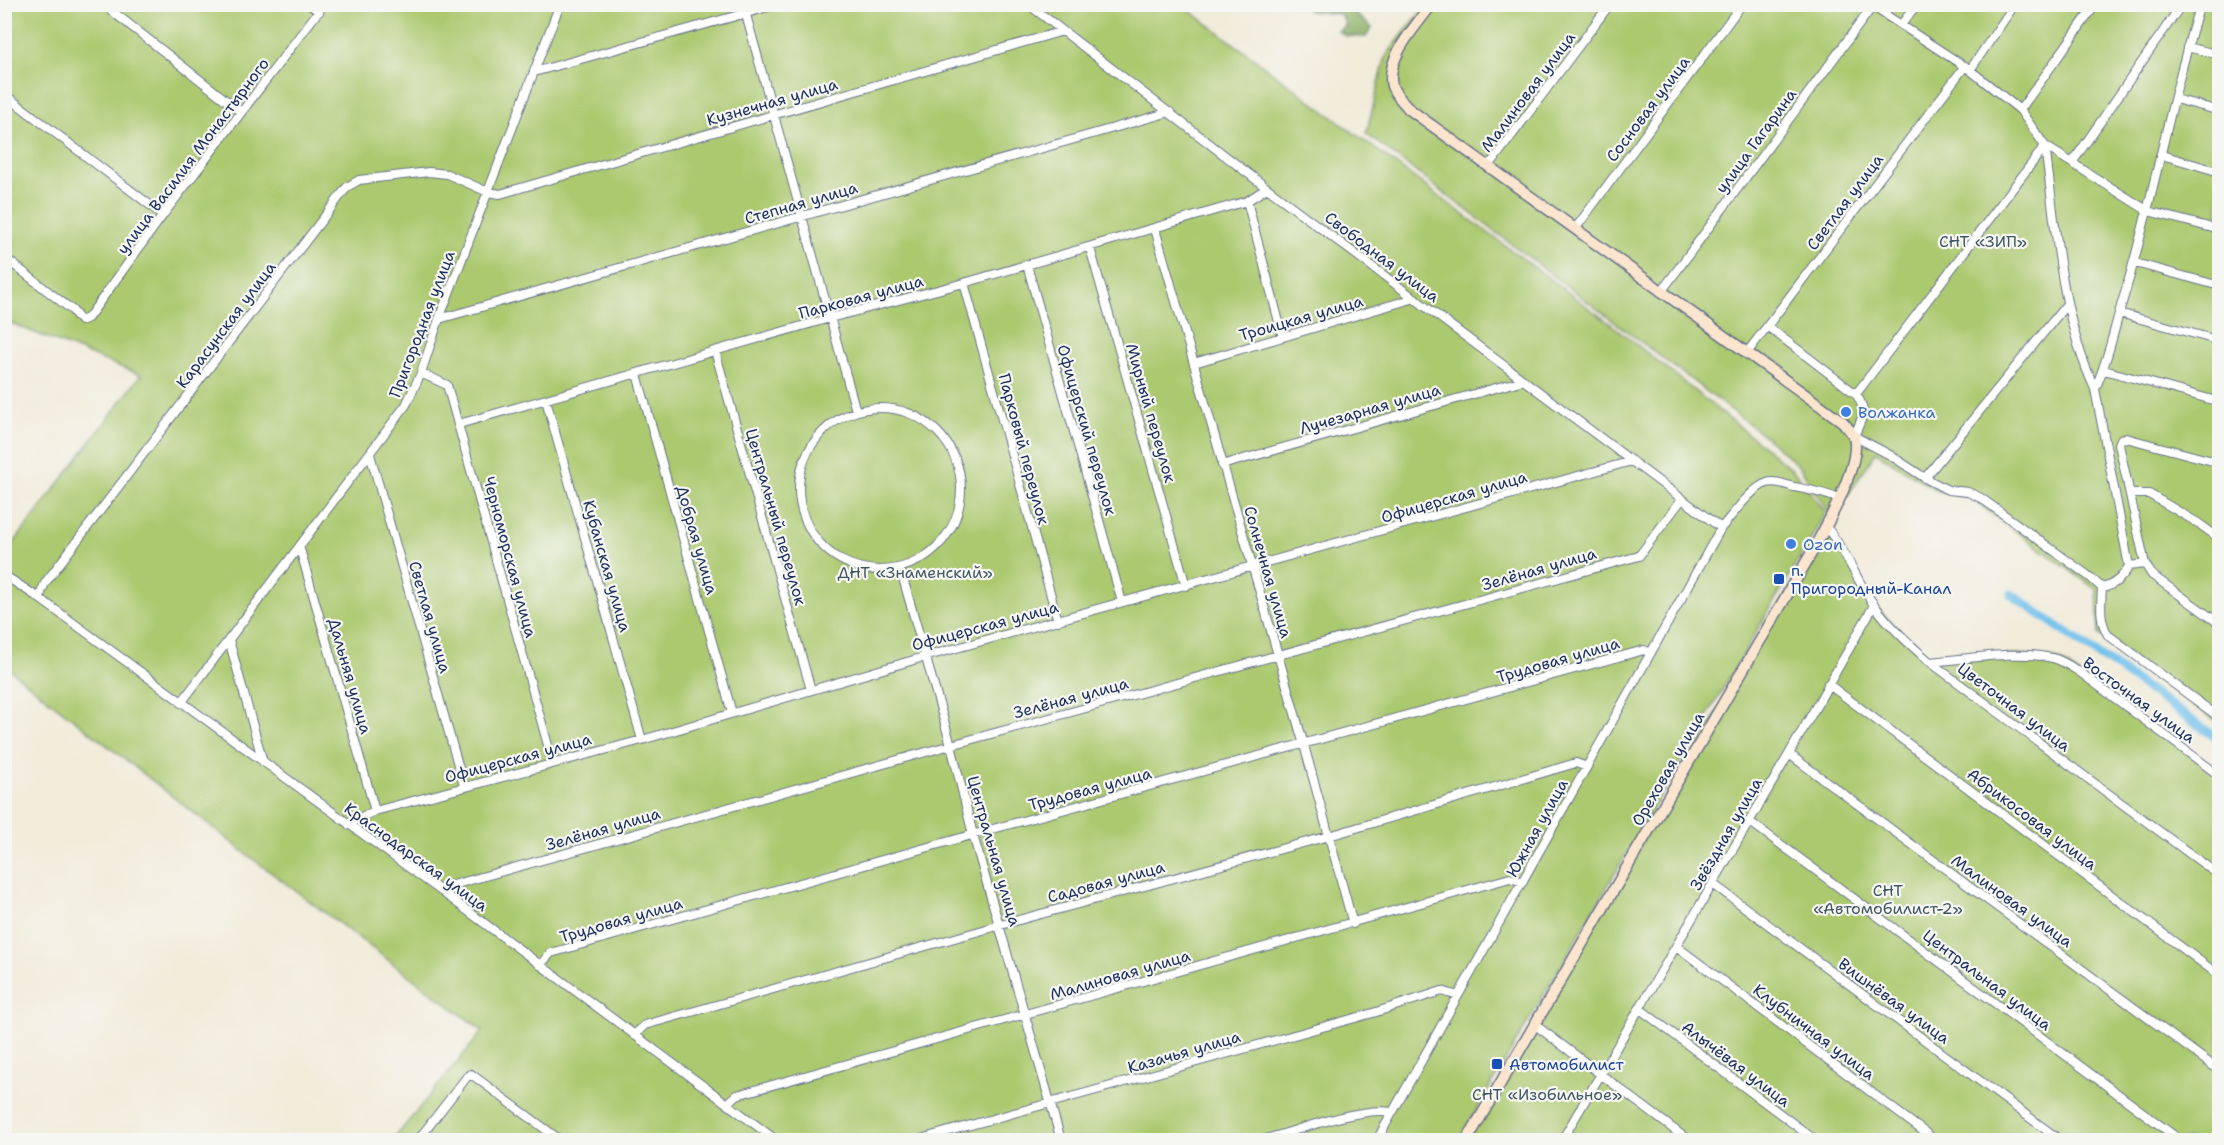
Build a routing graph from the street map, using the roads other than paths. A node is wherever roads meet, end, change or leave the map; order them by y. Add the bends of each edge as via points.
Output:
1 (103, 4) edge
2 (309, 4) edge
3 (324, 4) edge
4 (560, 4) edge
5 (743, 4) edge
6 (779, 4) edge
7 (1028, 4) edge
8 (1432, 4) edge
9 (1610, 4) edge
10 (1742, 4) edge
11 (1917, 4) edge
12 (2015, 4) edge
13 (2096, 4) edge
14 (2182, 4) edge
15 (2200, 4) edge
16 (1870, 6) edge
17 (319, 12) junction
18 (746, 14) junction
19 (1901, 26) junction
20 (1063, 31) junction
21 (2187, 47) junction
22 (2220, 55) edge
23 (1967, 68) junction
24 (534, 72) junction
25 (4, 94) edge
26 (2175, 99) junction
27 (2019, 110) junction
28 (2220, 111) edge
29 (241, 112) junction
30 (1170, 112) junction
31 (774, 116) junction
32 (2045, 146) junction
33 (2162, 155) junction
34 (2072, 163) junction
35 (1489, 166) junction
36 (2220, 171) edge
37 (1267, 188) junction
38 (488, 192) junction
39 (1247, 201) junction
40 (2148, 211) junction
41 (163, 215) junction
42 (803, 217) junction
43 (1155, 229) junction
44 (1575, 230) junction
45 (2220, 230) edge
46 (1090, 248) junction
47 (4, 256) edge
48 (2135, 263) junction
49 (1027, 265) junction
50 (964, 283) junction
51 (2220, 286) edge
52 (1661, 292) junction
53 (1415, 298) junction
54 (2066, 305) junction
55 (2120, 313) junction
56 (830, 318) junction
57 (439, 320) junction
58 (1767, 326) junction
59 (1283, 337) junction
60 (2220, 341) edge
61 (715, 351) junction
62 (1746, 354) junction
63 (1194, 363) junction
64 (2104, 370) junction
65 (421, 373) junction
66 (637, 374) junction
67 (1524, 380) junction
68 (2095, 389) junction
69 (1856, 394) junction
70 (546, 400) junction
71 (2220, 402) edge
72 (856, 411) junction
73 (459, 424) junction
74 (1854, 436) junction
75 (370, 454) junction
76 (1632, 461) junction
77 (2220, 463) edge
78 (1222, 465) junction
79 (1925, 478) junction
80 (2131, 494) junction
81 (1682, 499) junction
82 (1839, 499) junction
83 (1721, 528) junction
84 (1826, 528) junction
85 (2220, 539) edge
86 (300, 549) junction
87 (2145, 564) junction
88 (2129, 566) junction
89 (1251, 567) junction
90 (900, 568) junction
91 (4, 575) edge
92 (1186, 586) junction
93 (2102, 588) junction
94 (39, 598) junction
95 (1122, 602) junction
96 (1874, 605) junction
97 (1058, 621) junction
98 (2220, 624) edge
99 (229, 640) junction
100 (1651, 653) junction
101 (1278, 656) junction
102 (925, 657) junction
103 (1930, 662) junction
104 (1828, 684) junction
105 (811, 690) junction
106 (181, 703) junction
107 (732, 713) junction
108 (2220, 718) edge
109 (642, 740) junction
110 (951, 745) junction
111 (1304, 745) junction
112 (1789, 754) junction
113 (263, 762) junction
114 (553, 763) junction
115 (1587, 767) junction
116 (2220, 776) edge
117 (464, 786) junction
118 (375, 811) junction
119 (1749, 820) junction
120 (349, 825) junction
121 (974, 835) junction
122 (1329, 836) junction
123 (2220, 876) edge
124 (1523, 882) junction
125 (1713, 884) junction
126 (445, 894) junction
127 (1353, 924) junction
128 (1001, 925) junction
129 (1676, 946) junction
130 (540, 965) junction
131 (2220, 976) edge
132 (1458, 996) junction
133 (1640, 1009) junction
134 (1025, 1015) junction
135 (1534, 1024) junction
136 (634, 1035) junction
137 (2220, 1071) edge
138 (1599, 1075) junction
139 (727, 1104) junction
140 (1050, 1104) junction
141 (1391, 1113) junction
142 (548, 1132) junction
143 (418, 1140) edge
144 (542, 1140) edge
145 (560, 1140) edge
146 (776, 1140) edge
147 (917, 1140) edge
148 (1061, 1140) edge
149 (1262, 1140) edge
150 (1377, 1140) edge
151 (1467, 1140) edge
152 (1563, 1140) edge
153 (1688, 1140) edge
154 (1815, 1140) edge
155 (1935, 1140) edge
156 (2060, 1140) edge
157 (2180, 1140) edge

1 - 29 street
2 - 17 street
3 - 17 street, улица Василия Монастырного
4 - 24 street, Пригородная улица
5 - 18 street
6 - 18 street
7 - 20 street, Свободная улица
8 - 35 street via 1391,65 1392,88 1409,109
9 - 35 street, Малиновая улица
10 - 44 street, Сосновая улица
11 - 19 street
12 - 23 street, Светлая улица
13 - 27 street
14 - 34 street
15 - 21 street
16 - 19 street
16 - 52 street, улица Гагарина
17 - 29 street, улица Василия Монастырного
18 - 24 street
18 - 31 street
19 - 23 street
20 - 30 street, Свободная улица
20 - 31 street, Кузнечная улица
21 - 22 street
21 - 26 street
23 - 27 street
23 - 58 street, Светлая улица
24 - 38 street, Пригородная улица
25 - 41 street
26 - 28 street
26 - 33 street
27 - 32 street
29 - 41 street, улица Василия Монастырного
30 - 37 street, Свободная улица
30 - 42 street, Степная улица
31 - 38 street, Кузнечная улица via 500,194
31 - 42 street
32 - 34 street
32 - 54 street
32 - 69 street
33 - 36 street
33 - 40 street
34 - 40 street
35 - 44 street
37 - 39 street, Парковая улица
37 - 53 street, Свободная улица
38 - 57 street, Пригородная улица
38 - 94 street, Карасунская улица via 447,174 429,172 359,180 347,187 45,583
39 - 43 street, Парковая улица
39 - 59 street
40 - 45 street
40 - 48 street
41 - 47 street, улица Василия Монастырного via 88,318 81,321
42 - 56 street
42 - 57 street, Степная улица
43 - 46 street, Парковая улица
43 - 63 street, Солнечная улица
44 - 52 street
46 - 49 street, Парковая улица
46 - 92 street, Мирный переулок
48 - 51 street
48 - 55 street
49 - 50 street, Парковая улица
49 - 95 street, Офицерский переулок
50 - 56 street, Парковая улица
50 - 97 street, Парковый переулок
52 - 62 street
53 - 59 street, Троицкая улица
53 - 67 street, Свободная улица
54 - 68 street
54 - 79 street
55 - 60 street
55 - 64 street
56 - 61 street, Парковая улица
56 - 72 street
57 - 65 street, Пригородная улица
58 - 62 street, Светлая улица
58 - 69 street
59 - 63 street, Троицкая улица
61 - 66 street, Парковая улица
61 - 105 street, Центральный переулок
62 - 74 street via 1843,422
63 - 78 street, Солнечная улица
64 - 68 street
64 - 71 street
65 - 73 street, Черноморская улица via 447,385
65 - 75 street, Пригородная улица via 406,405
66 - 70 street, Парковая улица
66 - 107 street, Добрая улица
67 - 76 street, Свободная улица
67 - 78 street, Лучезарная улица
68 - 88 street
69 - 74 street via 1864,414
70 - 73 street, Парковая улица
70 - 109 street, Кубанская улица
72 - 90 street via 825,428 809,449 800,473 799,499 806,524 821,546 842,561 866,570
72 - 90 street via 887,408 911,413 932,426 948,444 958,466 961,490 957,514 946,536 930,553
73 - 114 street, Черноморская улица
74 - 79 street
74 - 82 street, Ореховая улица via 1855,455
75 - 86 street, Пригородная улица
75 - 117 street, Светлая улица
76 - 81 street, Свободная улица
76 - 89 street, Офицерская улица
77 - 80 street via 2121,439
78 - 89 street, Солнечная улица
79 - 93 street via 1948,490 1980,498
80 - 85 street via 2149,494
80 - 87 street
81 - 83 street, Свободная улица
81 - 101 street, Зелёная улица via 1639,556
82 - 83 street, Южная улица via 1820,490 1766,483
82 - 84 street, Ореховая улица
83 - 100 street, Южная улица
84 - 96 street, Цветочная улица via 1839,541
84 - 135 street, Ореховая улица
86 - 99 street, Пригородная улица
86 - 118 street, Дальняя улица
87 - 88 street
87 - 98 street via 2152,575
88 - 93 street via 2125,575
89 - 92 street, Офицерская улица
89 - 101 street, Солнечная улица
90 - 102 street, Центральная улица
91 - 94 street, Краснодарская улица
92 - 95 street, Офицерская улица
93 - 108 street via 2101,615 2108,635
94 - 106 street, Краснодарская улица
95 - 97 street, Офицерская улица
96 - 103 street, Цветочная улица
96 - 104 street, Звёздная улица
97 - 102 street, Офицерская улица
99 - 106 street, Пригородная улица
99 - 113 street
100 - 111 street, Трудовая улица via 1644,650
100 - 115 street, Южная улица
101 - 110 street, Зелёная улица
101 - 111 street, Солнечная улица
102 - 105 street, Офицерская улица
102 - 110 street, Центральная улица
103 - 116 street, Восточная улица via 2014,656 2059,660
103 - 123 street, Цветочная улица
104 - 112 street, Звёздная улица
104 - 131 street, Абрикосовая улица
105 - 107 street, Офицерская улица
106 - 113 street, Краснодарская улица
107 - 109 street, Офицерская улица
109 - 114 street, Офицерская улица
110 - 121 street, Центральная улица
110 - 126 street, Зелёная улица via 453,885
111 - 121 street, Трудовая улица
111 - 122 street, Солнечная улица
112 - 119 street, Звёздная улица
112 - 137 street, Малиновая улица
113 - 120 street, Краснодарская улица
114 - 117 street, Офицерская улица
115 - 122 street, Садовая улица via 1576,763
115 - 124 street, Южная улица
117 - 118 street, Офицерская улица
118 - 120 street, Офицерская улица
119 - 125 street, Звёздная улица
119 - 157 street, Центральная улица
120 - 126 street, Краснодарская улица
121 - 128 street, Центральная улица
121 - 130 street, Трудовая улица via 551,954
122 - 127 street, Солнечная улица
122 - 128 street, Садовая улица
124 - 127 street, Малиновая улица via 1510,878
124 - 132 street, Южная улица
125 - 129 street, Звёздная улица
125 - 156 street, Вишнёвая улица
126 - 130 street, Краснодарская улица
127 - 134 street, Малиновая улица
128 - 134 street, Центральная улица
128 - 136 street, Садовая улица via 645,1025
129 - 133 street, Звёздная улица
129 - 155 street, Клубничная улица
130 - 136 street, Краснодарская улица
132 - 140 street, Казачья улица via 1442,991
132 - 141 street, Южная улица
133 - 138 street, Звёздная улица
133 - 154 street, Алычёвая улица
134 - 139 street, Малиновая улица via 737,1095
134 - 140 street, Центральная улица
135 - 138 street
135 - 151 street, Ореховая улица
136 - 139 street, Краснодарская улица
138 - 152 street
138 - 153 street
139 - 146 street, Краснодарская улица
140 - 147 street, Казачья улица
140 - 148 street, Центральная улица
141 - 149 street via 1381,1110 1356,1114
141 - 150 street, Южная улица
142 - 143 street via 471,1074
142 - 144 street
142 - 145 street

